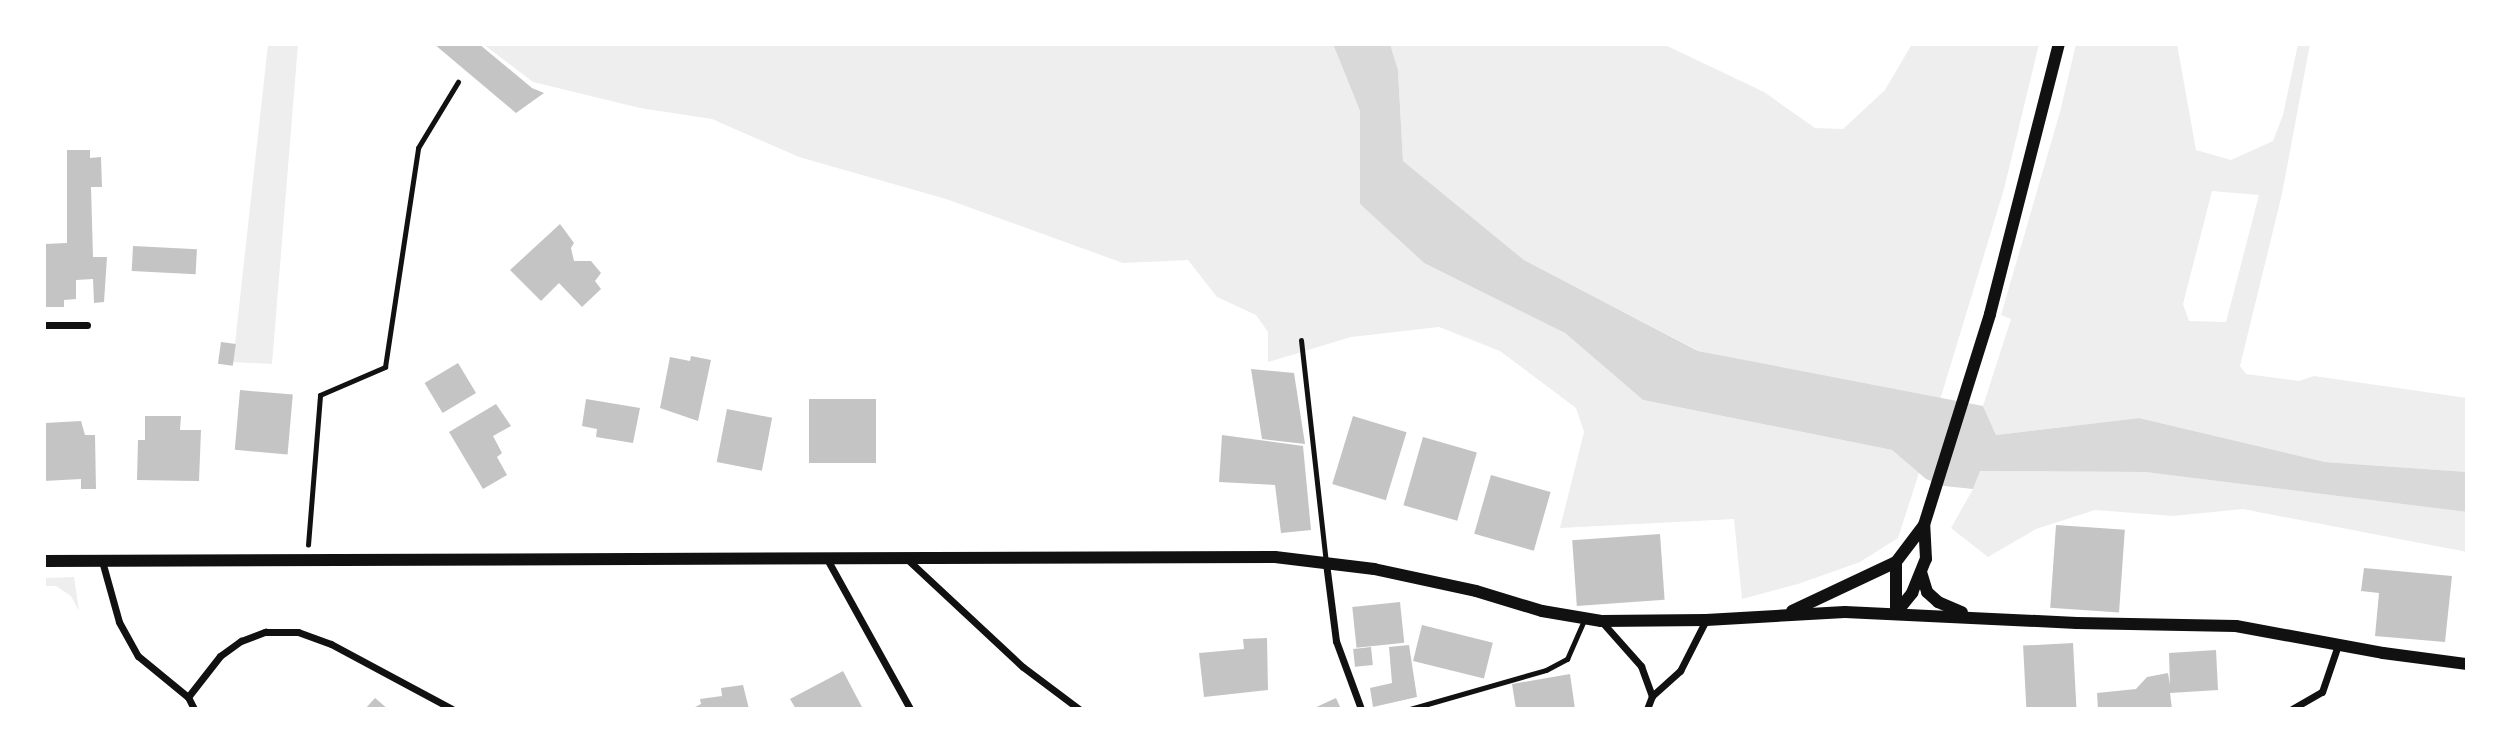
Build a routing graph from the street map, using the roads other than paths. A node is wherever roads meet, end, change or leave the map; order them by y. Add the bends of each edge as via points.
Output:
1 (2059, 44) edge
2 (44, 325) edge
3 (87, 325) dead end
4 (1301, 340) dead end
5 (1924, 526) junction
6 (828, 559) junction
7 (907, 559) junction
8 (44, 561) edge
9 (102, 561) junction
10 (1326, 562) junction
11 (1895, 562) junction
12 (1921, 572) junction
13 (1786, 613) junction
14 (1896, 613) junction
15 (1972, 616) junction
16 (1585, 618) junction
17 (1706, 620) junction
18 (1601, 621) junction
19 (2339, 645) junction
20 (2467, 664) edge
21 (1652, 696) junction
22 (188, 697) junction
23 (194, 709) edge
24 (452, 709) edge
25 (910, 709) edge
26 (1079, 709) edge
27 (1361, 709) edge
28 (1410, 709) edge
29 (1647, 709) edge
30 (2292, 709) edge

1 - 5 street via 1990,314
2 - 3 street
4 - 10 lane
5 - 11 street
5 - 12 street via 1926,559
6 - 7 street
6 - 9 street
6 - 25 street
7 - 10 street via 1205,556
7 - 26 street via 1023,667
8 - 9 street
9 - 22 street via 119,622 138,656
10 - 16 street
10 - 27 street via 1336,641
11 - 13 street
11 - 14 street
12 - 14 street
12 - 15 street via 1927,592 1938,602
13 - 14 street
13 - 17 street
14 - 15 street
15 - 19 street via 2236,626
16 - 18 street
16 - 28 lane via 1567,659 1546,670
17 - 18 street
17 - 21 street via 1681,671
18 - 21 street via 1641,666
19 - 20 street
19 - 30 street via 2322,692
21 - 29 street
22 - 23 street
22 - 24 street via 220,656 241,641 265,632 298,632 331,644

